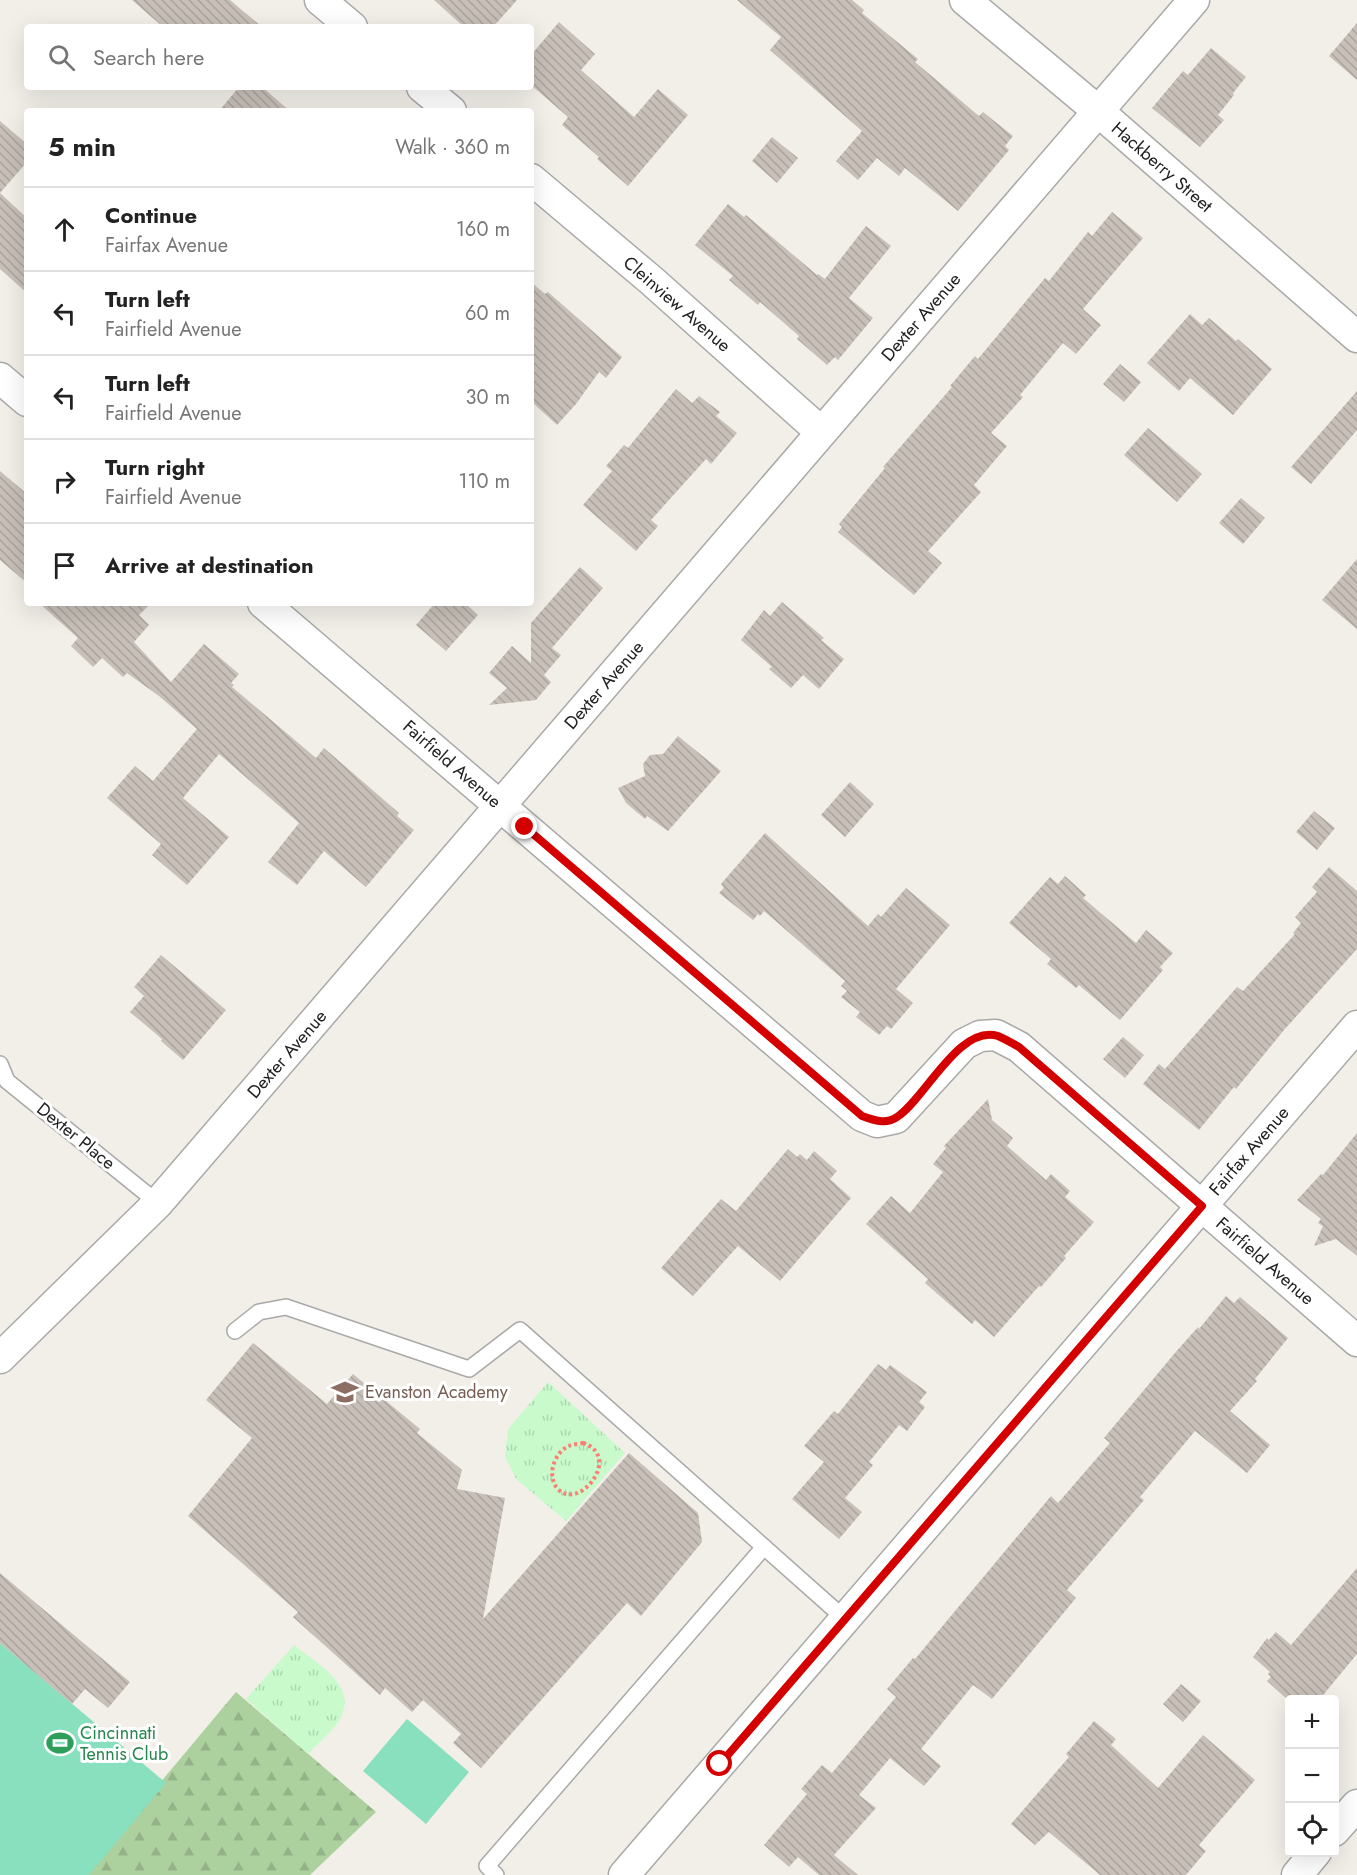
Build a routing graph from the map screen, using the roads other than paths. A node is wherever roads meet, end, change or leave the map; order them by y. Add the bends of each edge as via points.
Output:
1 (320, 0) edge
2 (965, 0) edge
3 (1194, 0) edge
4 (348, 24) edge
5 (426, 90) edge
6 (447, 108) edge
7 (1098, 111) junction
8 (534, 182) edge
9 (1357, 337) edge
10 (0, 378) edge
11 (24, 398) edge
12 (821, 432) junction
13 (267, 606) edge
14 (500, 806) junction
15 (1357, 1026) edge
16 (0, 1064) edge
17 (158, 1203) junction
18 (1202, 1206) junction
19 (235, 1331) dead end
20 (1357, 1341) edge
21 (0, 1358) edge
22 (764, 1547) junction
23 (845, 1619) junction
24 (1357, 1805) edge
25 (1339, 1826) edge
26 (1312, 1857) edge
27 (496, 1875) edge
28 (624, 1875) edge
29 (1297, 1875) edge

1 - 4 street
2 - 7 street, Hackberry Street
3 - 7 street, Dexter Avenue
5 - 6 street
7 - 9 street, Hackberry Street
7 - 12 street, Dexter Avenue
8 - 12 street, Cleinview Avenue
10 - 11 street
12 - 14 street, Dexter Avenue
13 - 14 street, Fairfield Avenue
14 - 17 street, Dexter Avenue
14 - 18 street, Fairfield Avenue via 862,1116 877,1122 896,1118 964,1044 980,1036 996,1035 1019,1047
15 - 18 street, Fairfax Avenue
16 - 17 lane, Dexter Place via 7,1081
17 - 21 street, Dexter Avenue
18 - 20 street, Fairfield Avenue
18 - 23 street, Fairfax Avenue
19 - 22 lane via 259,1312 286,1307 469,1369 520,1330
22 - 23 lane
22 - 27 lane via 487,1866
23 - 28 street, Fairfax Avenue
24 - 25 street
26 - 29 street

